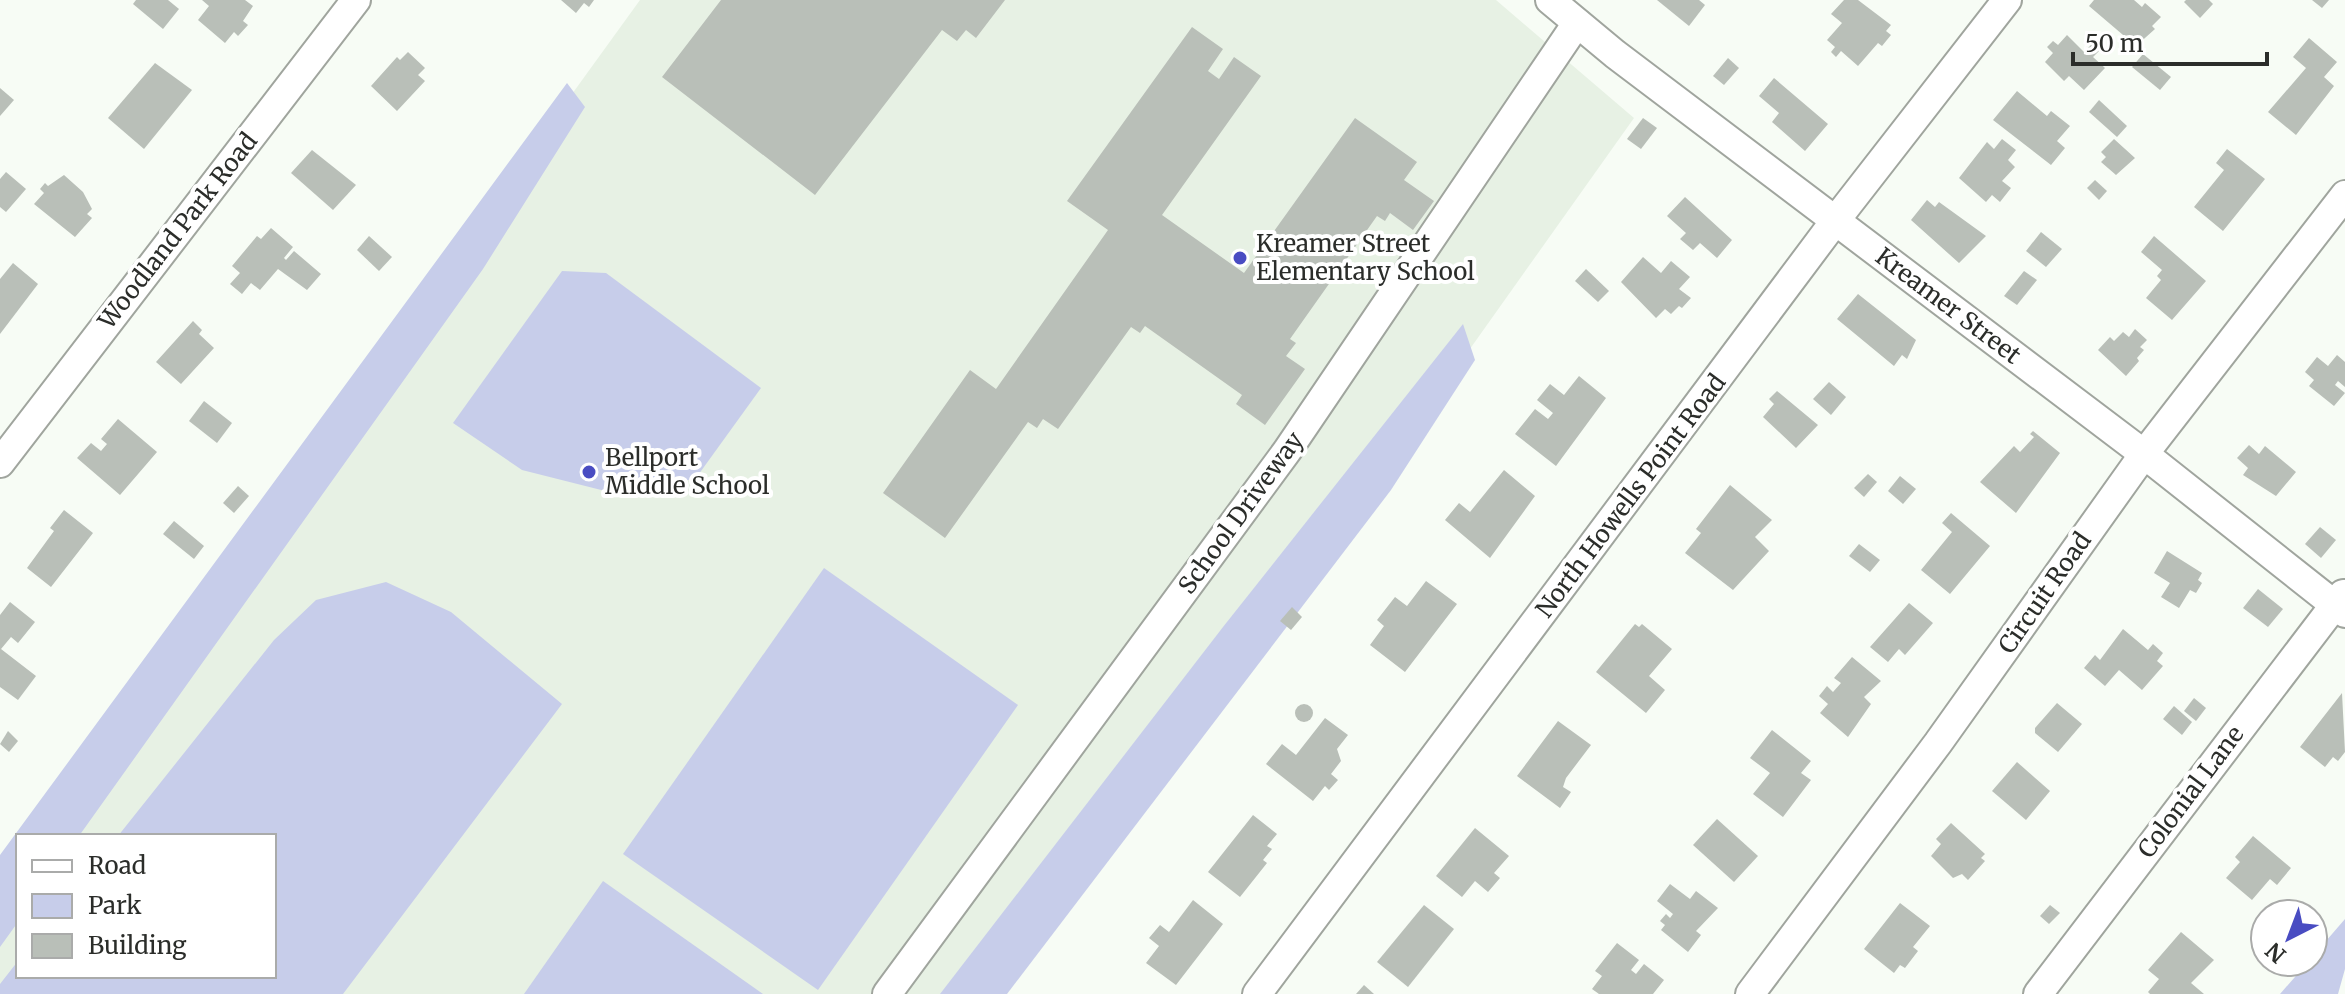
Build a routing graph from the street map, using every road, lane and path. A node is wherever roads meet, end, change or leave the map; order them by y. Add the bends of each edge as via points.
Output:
1 (356, 0) edge
2 (1550, 0) edge
3 (2007, 0) edge
4 (1577, 23) junction
5 (2345, 195) edge
6 (1835, 221) junction
7 (2144, 454) junction
8 (0, 463) edge
9 (2341, 604) edge
10 (888, 993) edge
11 (1257, 994) edge
12 (1750, 994) edge
13 (2038, 994) edge

1 - 8 street, Woodland Park Road
2 - 4 street, Kreamer Street
3 - 6 street, North Howells Point Road
4 - 6 street, Kreamer Street
4 - 10 street, School Driveway via 1287,451
5 - 7 street, Circuit Road
6 - 7 street, Kreamer Street
6 - 11 street, North Howells Point Road
7 - 9 street, Kreamer Street
7 - 12 street, Circuit Road
9 - 13 street, Colonial Lane

